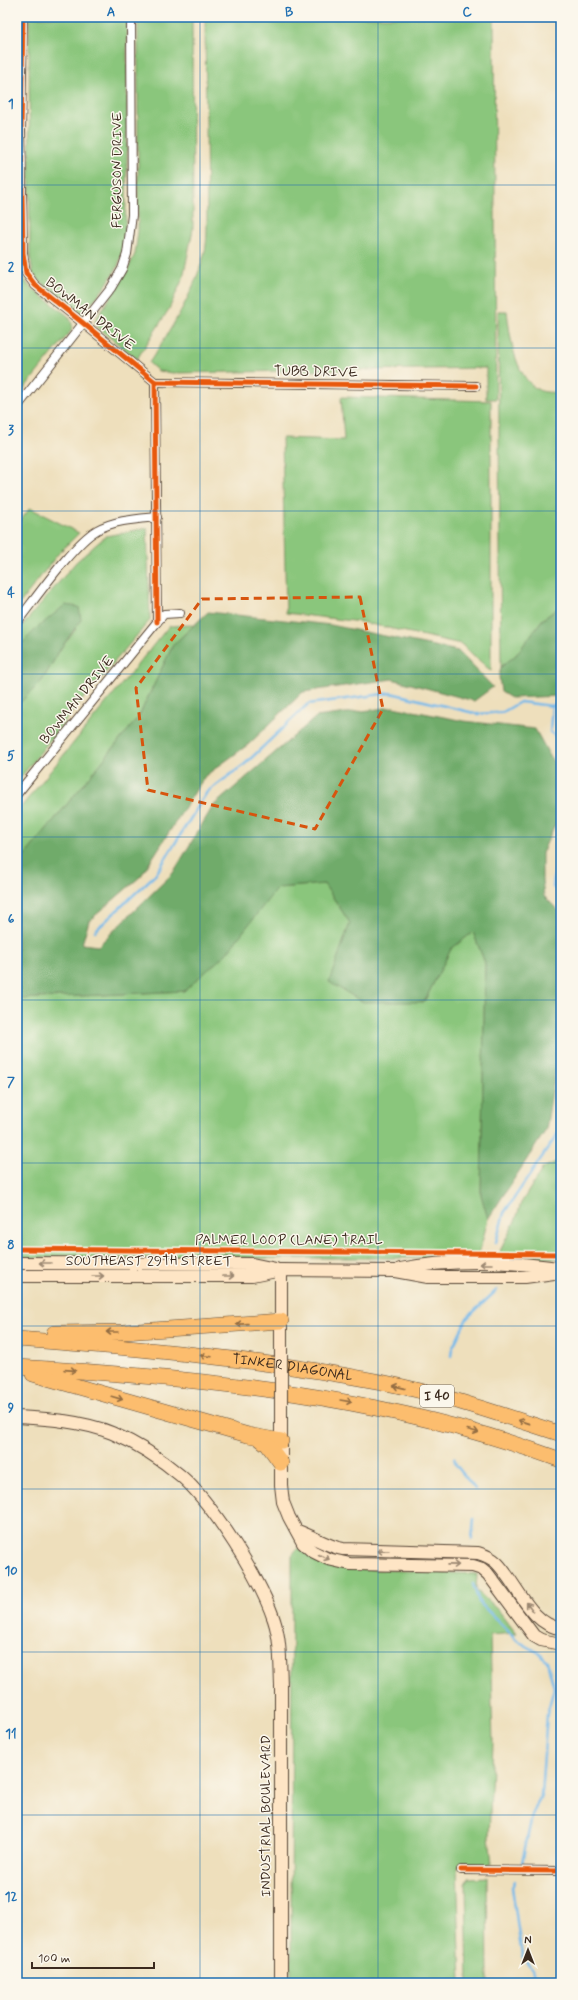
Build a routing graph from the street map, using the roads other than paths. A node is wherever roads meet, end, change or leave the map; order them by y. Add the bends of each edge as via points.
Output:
1 (131, 17) edge
2 (21, 22) edge
3 (19, 131) edge
4 (83, 323) junction
5 (155, 382) junction
6 (476, 386) dead end
7 (17, 407) edge
8 (157, 516) junction
9 (180, 613) dead end
10 (17, 622) edge
11 (157, 622) junction
12 (17, 794) edge
13 (17, 1263) edge
14 (281, 1270) junction
15 (561, 1270) edge
16 (17, 1276) edge
17 (281, 1321) junction
18 (17, 1334) edge
19 (17, 1339) edge
20 (17, 1368) edge
21 (17, 1417) edge
22 (561, 1434) edge
23 (257, 1437) junction
24 (281, 1441) junction
25 (561, 1460) edge
26 (281, 1463) junction
27 (297, 1531) junction
28 (408, 1551) junction
29 (408, 1564) junction
30 (561, 1628) edge
31 (561, 1644) edge
32 (461, 1870) dead end
33 (561, 1871) edge
34 (281, 1983) edge

1 - 4 street, FERGUSON DRIVE via 130,236 122,270
2 - 3 street, BOWMAN DRIVE
3 - 4 street, BOWMAN DRIVE via 26,273 35,285
4 - 5 street, BOWMAN DRIVE
4 - 7 street, FERGUSON DRIVE
5 - 6 street, TUBB DRIVE
5 - 8 street
8 - 10 street via 130,520 97,531 74,552
8 - 11 street
9 - 11 street, BOWMAN DRIVE via 164,614
11 - 12 street, BOWMAN DRIVE
14 -> 13 main road, SOUTHEAST 29TH STREET via 252,1264
14 - 15 main road, SOUTHEAST 29TH STREET via 395,1270 428,1264 525,1264
16 -> 14 main road, SOUTHEAST 29TH STREET via 252,1276
14 - 17 main road
17 -> 18 highway via 124,1332
17 - 24 main road, bridge
22 -> 19 highway, TINKER DIAGONAL / I 40 via 449,1399 382,1382 219,1358
20 -> 23 highway
20 -> 25 highway, TINKER DIAGONAL / I 40 via 231,1384 375,1406 491,1436
21 - 34 main road, INDUSTRIAL BOULEVARD via 82,1423 112,1433 146,1451 181,1476 208,1507 239,1551 263,1592 274,1621 281,1686
23 - 24 highway
23 - 26 highway via 268,1445
24 - 26 main road
26 - 27 main road via 283,1502
28 -> 27 main road via 343,1549 329,1546 310,1534
27 -> 29 main road via 303,1543 328,1559 350,1564
28 - 29 main road
30 -> 28 main road via 553,1628 539,1619 497,1563 488,1557 478,1553
29 -> 31 main road via 473,1566 482,1569 534,1636
32 - 33 street

